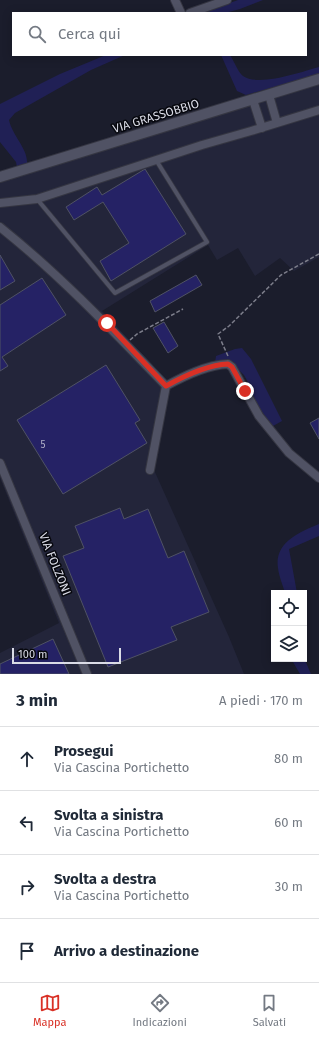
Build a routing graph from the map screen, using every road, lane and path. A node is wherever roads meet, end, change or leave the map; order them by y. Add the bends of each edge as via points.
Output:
1 (175, 0) edge
2 (228, 0) edge
3 (181, 12) edge
4 (193, 12) edge
5 (319, 78) edge
6 (269, 95) junction
7 (253, 100) junction
8 (319, 110) edge
9 (277, 123) junction
10 (262, 128) junction
11 (156, 160) junction
12 (0, 177) edge
13 (37, 199) junction
14 (0, 203) edge
15 (0, 227) edge
16 (319, 254) edge
17 (183, 309) dead end
18 (126, 344) junction
19 (228, 364) junction
20 (166, 386) junction
21 (0, 463) edge
22 (150, 470) dead end
23 (319, 478) edge
24 (87, 674) edge

1 - 3 street
2 - 4 street
5 - 6 street, VIA GRASSOBBIO
6 - 7 street, VIA GRASSOBBIO
6 - 9 street
7 - 10 street
7 - 12 street, VIA GRASSOBBIO
8 - 9 street
9 - 10 street
10 - 11 street
11 - 13 street
11 - 13 lane via 208,242 115,293
13 - 14 street
15 - 18 street via 107,323
16 - 19 path via 281,275 218,334 229,358
17 - 18 path via 137,334
18 - 20 street
19 - 20 street via 220,364 184,376
19 - 23 street via 259,416 289,453
20 - 22 street
21 - 24 street, VIA FOLZONI

